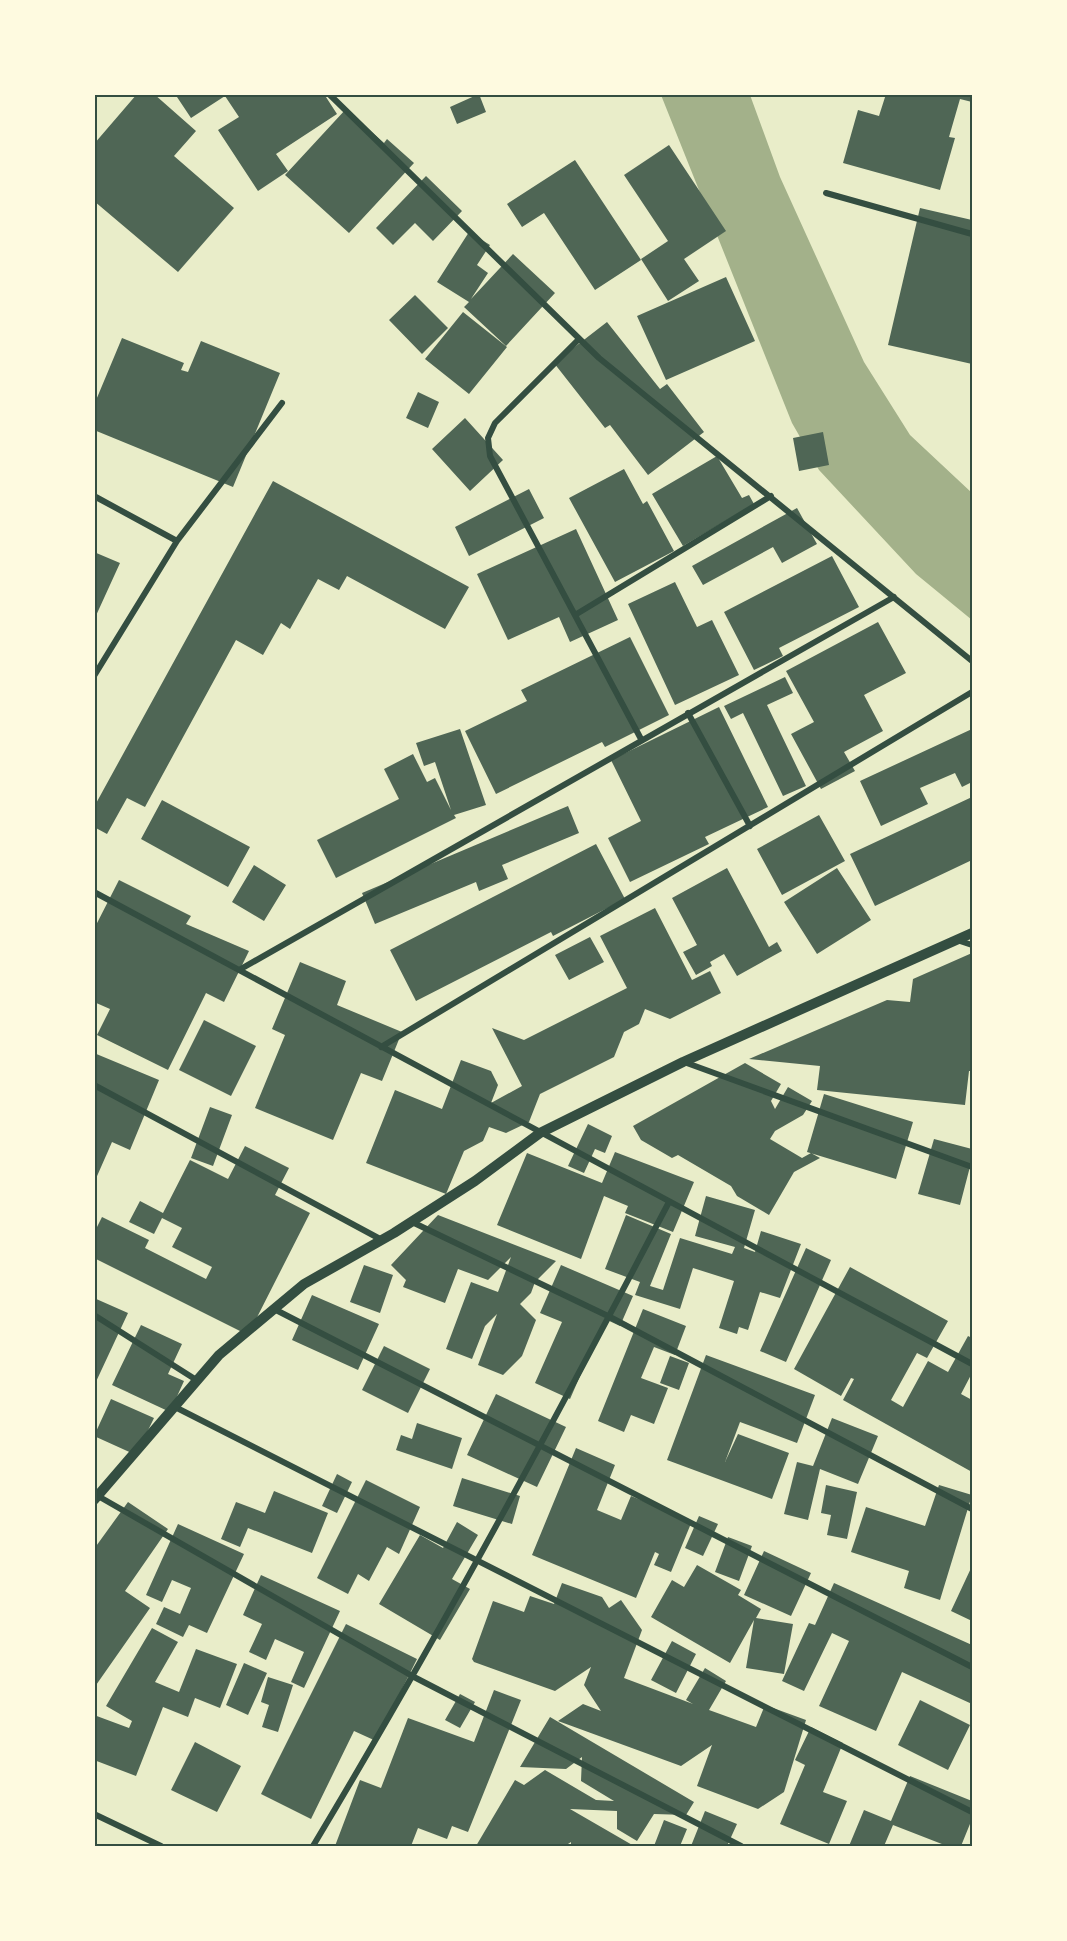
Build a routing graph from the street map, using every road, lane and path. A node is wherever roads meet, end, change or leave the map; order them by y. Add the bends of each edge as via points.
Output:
1 (329, 94) edge
2 (826, 193) dead end
3 (972, 234) edge
4 (579, 339) junction
5 (282, 404) dead end
6 (94, 496) edge
7 (771, 496) junction
8 (177, 541) junction
9 (894, 597) junction
10 (575, 615) junction
11 (972, 661) edge
12 (94, 676) edge
13 (972, 692) edge
14 (688, 713) junction
15 (641, 739) junction
16 (750, 826) junction
17 (94, 891) edge
18 (972, 933) edge
19 (960, 941) junction
20 (972, 945) edge
21 (239, 970) junction
22 (381, 1047) junction
23 (683, 1062) junction
24 (94, 1085) edge
25 (540, 1133) junction
26 (972, 1167) edge
27 (669, 1202) junction
28 (411, 1222) junction
29 (382, 1240) junction
30 (274, 1309) junction
31 (94, 1315) edge
32 (610, 1317) junction
33 (972, 1364) edge
34 (198, 1380) junction
35 (175, 1407) junction
36 (541, 1448) junction
37 (96, 1498) edge
38 (972, 1509) edge
39 (478, 1562) junction
40 (972, 1667) edge
41 (414, 1677) junction
42 (972, 1812) edge
43 (94, 1814) edge
44 (161, 1846) edge
45 (313, 1846) edge
46 (741, 1846) edge

1 - 4 street
2 - 3 street
4 - 7 street
4 - 10 street via 495,423 488,438 490,456
5 - 8 street
6 - 8 street
7 - 9 street
7 - 10 street
8 - 12 street
9 - 11 street
9 - 14 street
10 - 15 street
13 - 16 street
14 - 15 street
14 - 16 street
15 - 21 street
16 - 22 street
17 - 21 street
18 - 19 street
19 - 20 street
19 - 23 street
21 - 22 street
22 - 25 street
23 - 25 street
23 - 26 street
24 - 29 street
25 - 27 street
25 - 28 street
27 - 32 street
27 - 33 street
28 - 29 street
28 - 32 street
29 - 30 street via 304,1284
30 - 34 street via 219,1354
30 - 36 street
31 - 34 street
32 - 36 street
32 - 38 street
34 - 35 street
35 - 37 street
35 - 39 street
36 - 39 street
36 - 40 street
37 - 41 street
39 - 41 street
39 - 42 street
41 - 45 street
41 - 46 street
43 - 44 street

